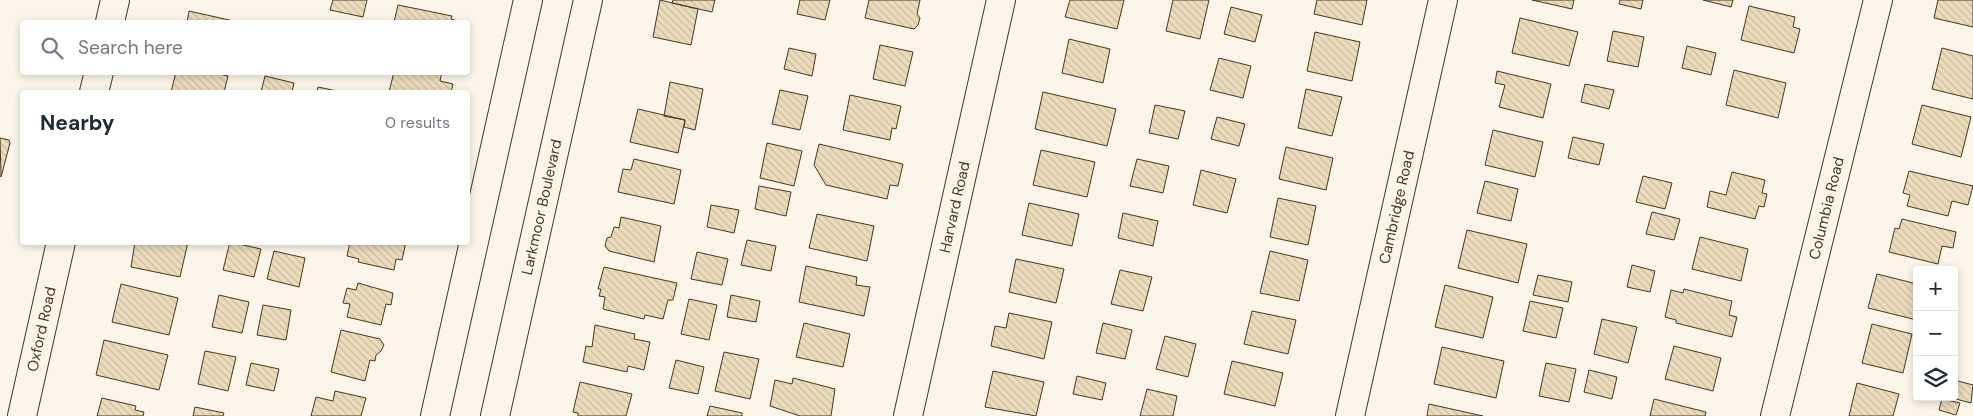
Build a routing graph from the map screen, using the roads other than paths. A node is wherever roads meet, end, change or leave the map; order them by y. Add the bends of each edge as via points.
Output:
1 (115, 0) edge
2 (528, 0) edge
3 (588, 0) edge
4 (1001, 0) edge
5 (1443, 0) edge
6 (1878, 0) edge
7 (110, 20) edge
8 (98, 75) edge
9 (94, 90) edge
10 (60, 245) edge
11 (22, 416) edge
12 (435, 416) edge
13 (495, 416) edge
14 (908, 416) edge
15 (1350, 416) edge
16 (1775, 416) edge

1 - 7 street
2 - 12 street
3 - 13 street, Larkmoor Boulevard
4 - 14 street, Harvard Road
5 - 15 street, Cambridge Road
6 - 16 street, Columbia Road
8 - 9 street
10 - 11 street, Oxford Road

